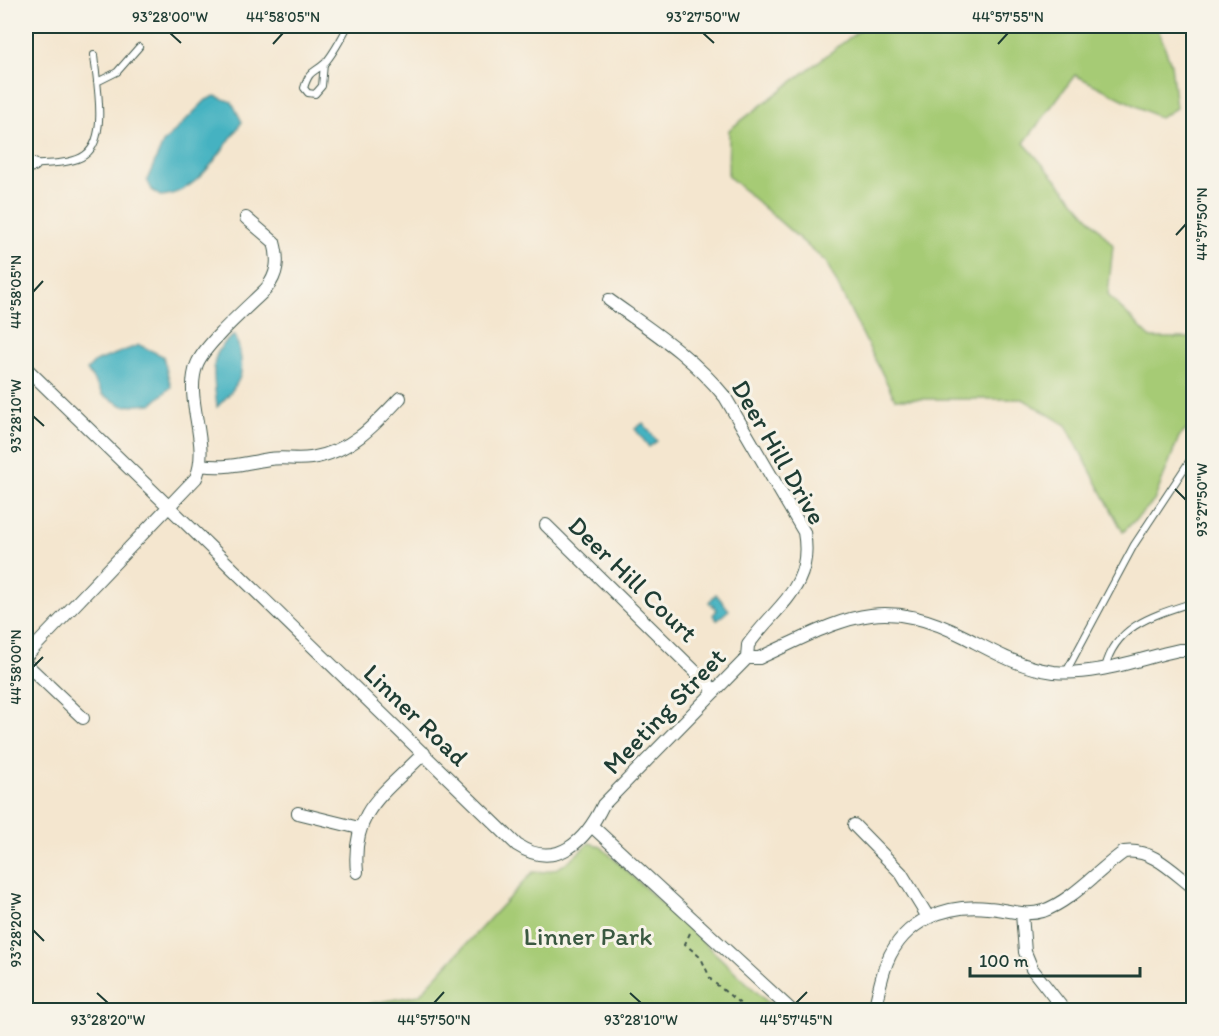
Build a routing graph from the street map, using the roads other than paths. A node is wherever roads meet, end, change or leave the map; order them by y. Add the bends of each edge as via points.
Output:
1 (348, 26) edge
2 (139, 47) dead end
3 (94, 55) dead end
4 (324, 64) junction
5 (97, 82) junction
6 (30, 166) edge
7 (246, 218) dead end
8 (609, 300) dead end
9 (26, 368) edge
10 (400, 398) dead end
11 (1194, 454) edge
12 (201, 465) junction
13 (167, 508) junction
14 (546, 525) dead end
15 (1194, 602) edge
16 (1194, 650) edge
17 (26, 656) edge
18 (747, 658) junction
19 (26, 664) edge
20 (1105, 669) junction
21 (1066, 672) junction
22 (715, 690) junction
23 (83, 718) dead end
24 (423, 753) junction
25 (298, 813) dead end
26 (854, 825) dead end
27 (593, 827) junction
28 (359, 828) junction
29 (357, 872) dead end
30 (1194, 888) edge
31 (1022, 914) junction
32 (928, 917) junction
33 (790, 1011) edge
34 (874, 1011) edge
35 (1064, 1011) edge

1 - 4 lane
2 - 5 lane via 117,72
3 - 5 lane
4 - 4 lane via 322,86 315,94 308,93 304,88 307,77
5 - 6 lane via 100,123 93,147 72,160
7 - 12 street via 274,242 277,267 266,289 198,361 193,384
8 - 18 street, Deer Hill Drive via 694,361 710,378 804,532 806,566 799,583 748,645
9 - 13 street, Linner Road
10 - 12 street via 363,435 331,453 229,467
11 - 21 lane via 1134,545
12 - 13 street via 196,478
13 - 17 street
13 - 24 street, Linner Road
14 - 22 street, Deer Hill Court
15 - 20 lane via 1154,615 1126,631 1109,651
16 - 20 street, Meeting Street
18 - 21 street, Meeting Street via 759,658 854,616 899,613 943,625 1029,667
18 - 22 street, Meeting Street
19 - 23 street
20 - 21 street, Meeting Street
22 - 27 street, Meeting Street via 603,805
24 - 27 street, Linner Road via 530,854 549,856 565,851
24 - 28 street via 375,802
25 - 28 street
26 - 32 street via 901,873
27 - 33 street
28 - 29 street
30 - 31 street via 1144,852 1124,852 1055,906
31 - 32 street via 972,906
31 - 35 street via 1025,952 1032,969
32 - 34 street via 892,951

